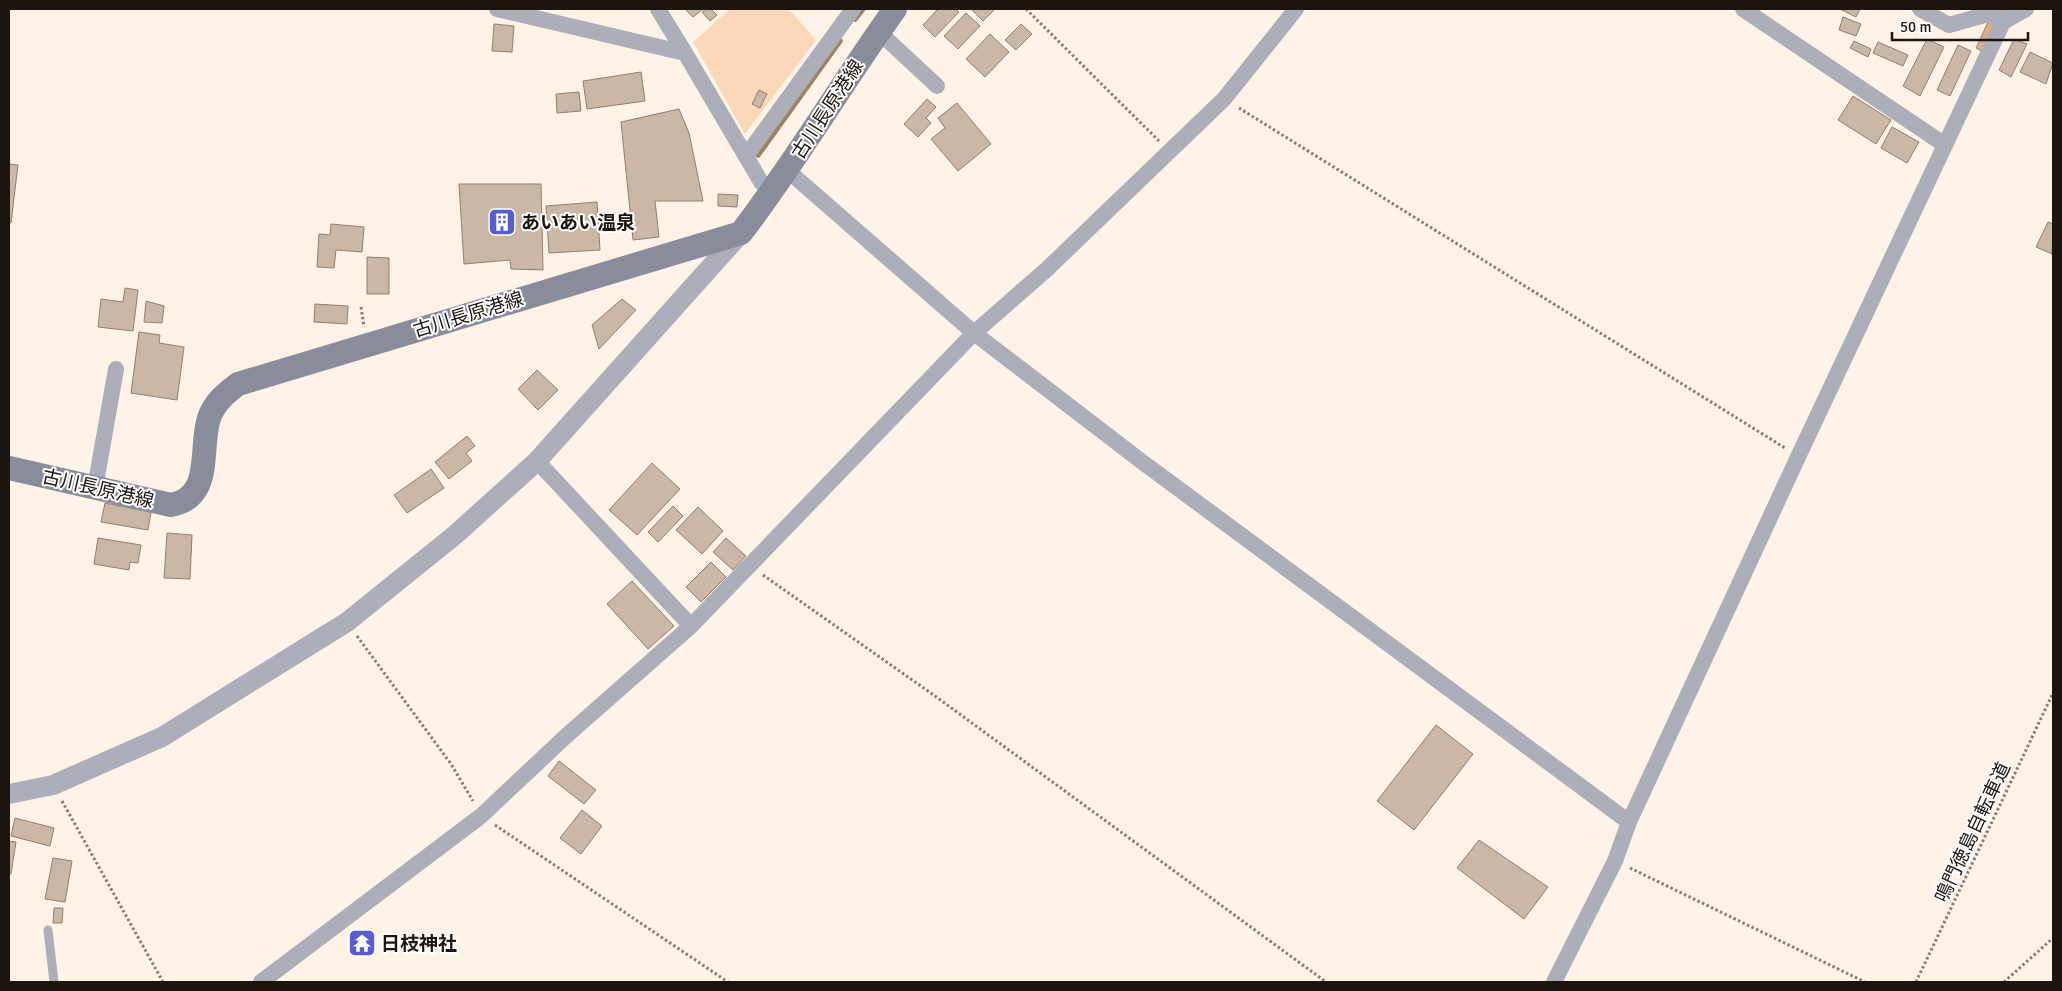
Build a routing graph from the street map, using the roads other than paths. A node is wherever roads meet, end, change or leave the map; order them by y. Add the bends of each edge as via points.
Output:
1 (496, 9) edge
2 (658, 9) edge
3 (853, 9) edge
4 (895, 9) edge
5 (1296, 9) edge
6 (1743, 9) edge
7 (1920, 9) edge
8 (2026, 9) edge
9 (2004, 22) junction
10 (878, 32) junction
11 (685, 53) junction
12 (938, 86) dead end
13 (1945, 146) junction
14 (746, 156) junction
15 (787, 170) junction
16 (772, 192) junction
17 (740, 233) junction
18 (974, 333) junction
19 (116, 369) dead end
20 (537, 461) junction
21 (9, 468) edge
22 (95, 488) junction
23 (691, 626) junction
24 (9, 794) edge
25 (1629, 822) junction
26 (48, 930) dead end
27 (54, 982) edge
28 (261, 982) edge
29 (1554, 982) edge

1 - 11 street
2 - 11 street
3 - 14 street
4 - 10 main road, 古川長原港線
5 - 18 street via 1224,99 1046,270
6 - 13 street
7 - 9 street via 1949,25 1992,13
8 - 9 street
9 - 13 street
10 - 12 street
10 - 15 main road, 古川長原港線
11 - 14 street
13 - 25 street
14 - 16 street via 761,182
15 - 16 main road, 古川長原港線
15 - 18 street
16 - 17 main road, 古川長原港線
17 - 20 street
17 - 22 main road, 古川長原港線 via 238,384 221,397 209,418 201,479 183,503 171,505
18 - 23 street
18 - 25 street
19 - 22 street
20 - 23 street
20 - 24 street via 455,535 346,622 162,737 53,785
21 - 22 main road, 古川長原港線
23 - 28 street via 481,816
25 - 29 street via 1615,861
26 - 27 lane

